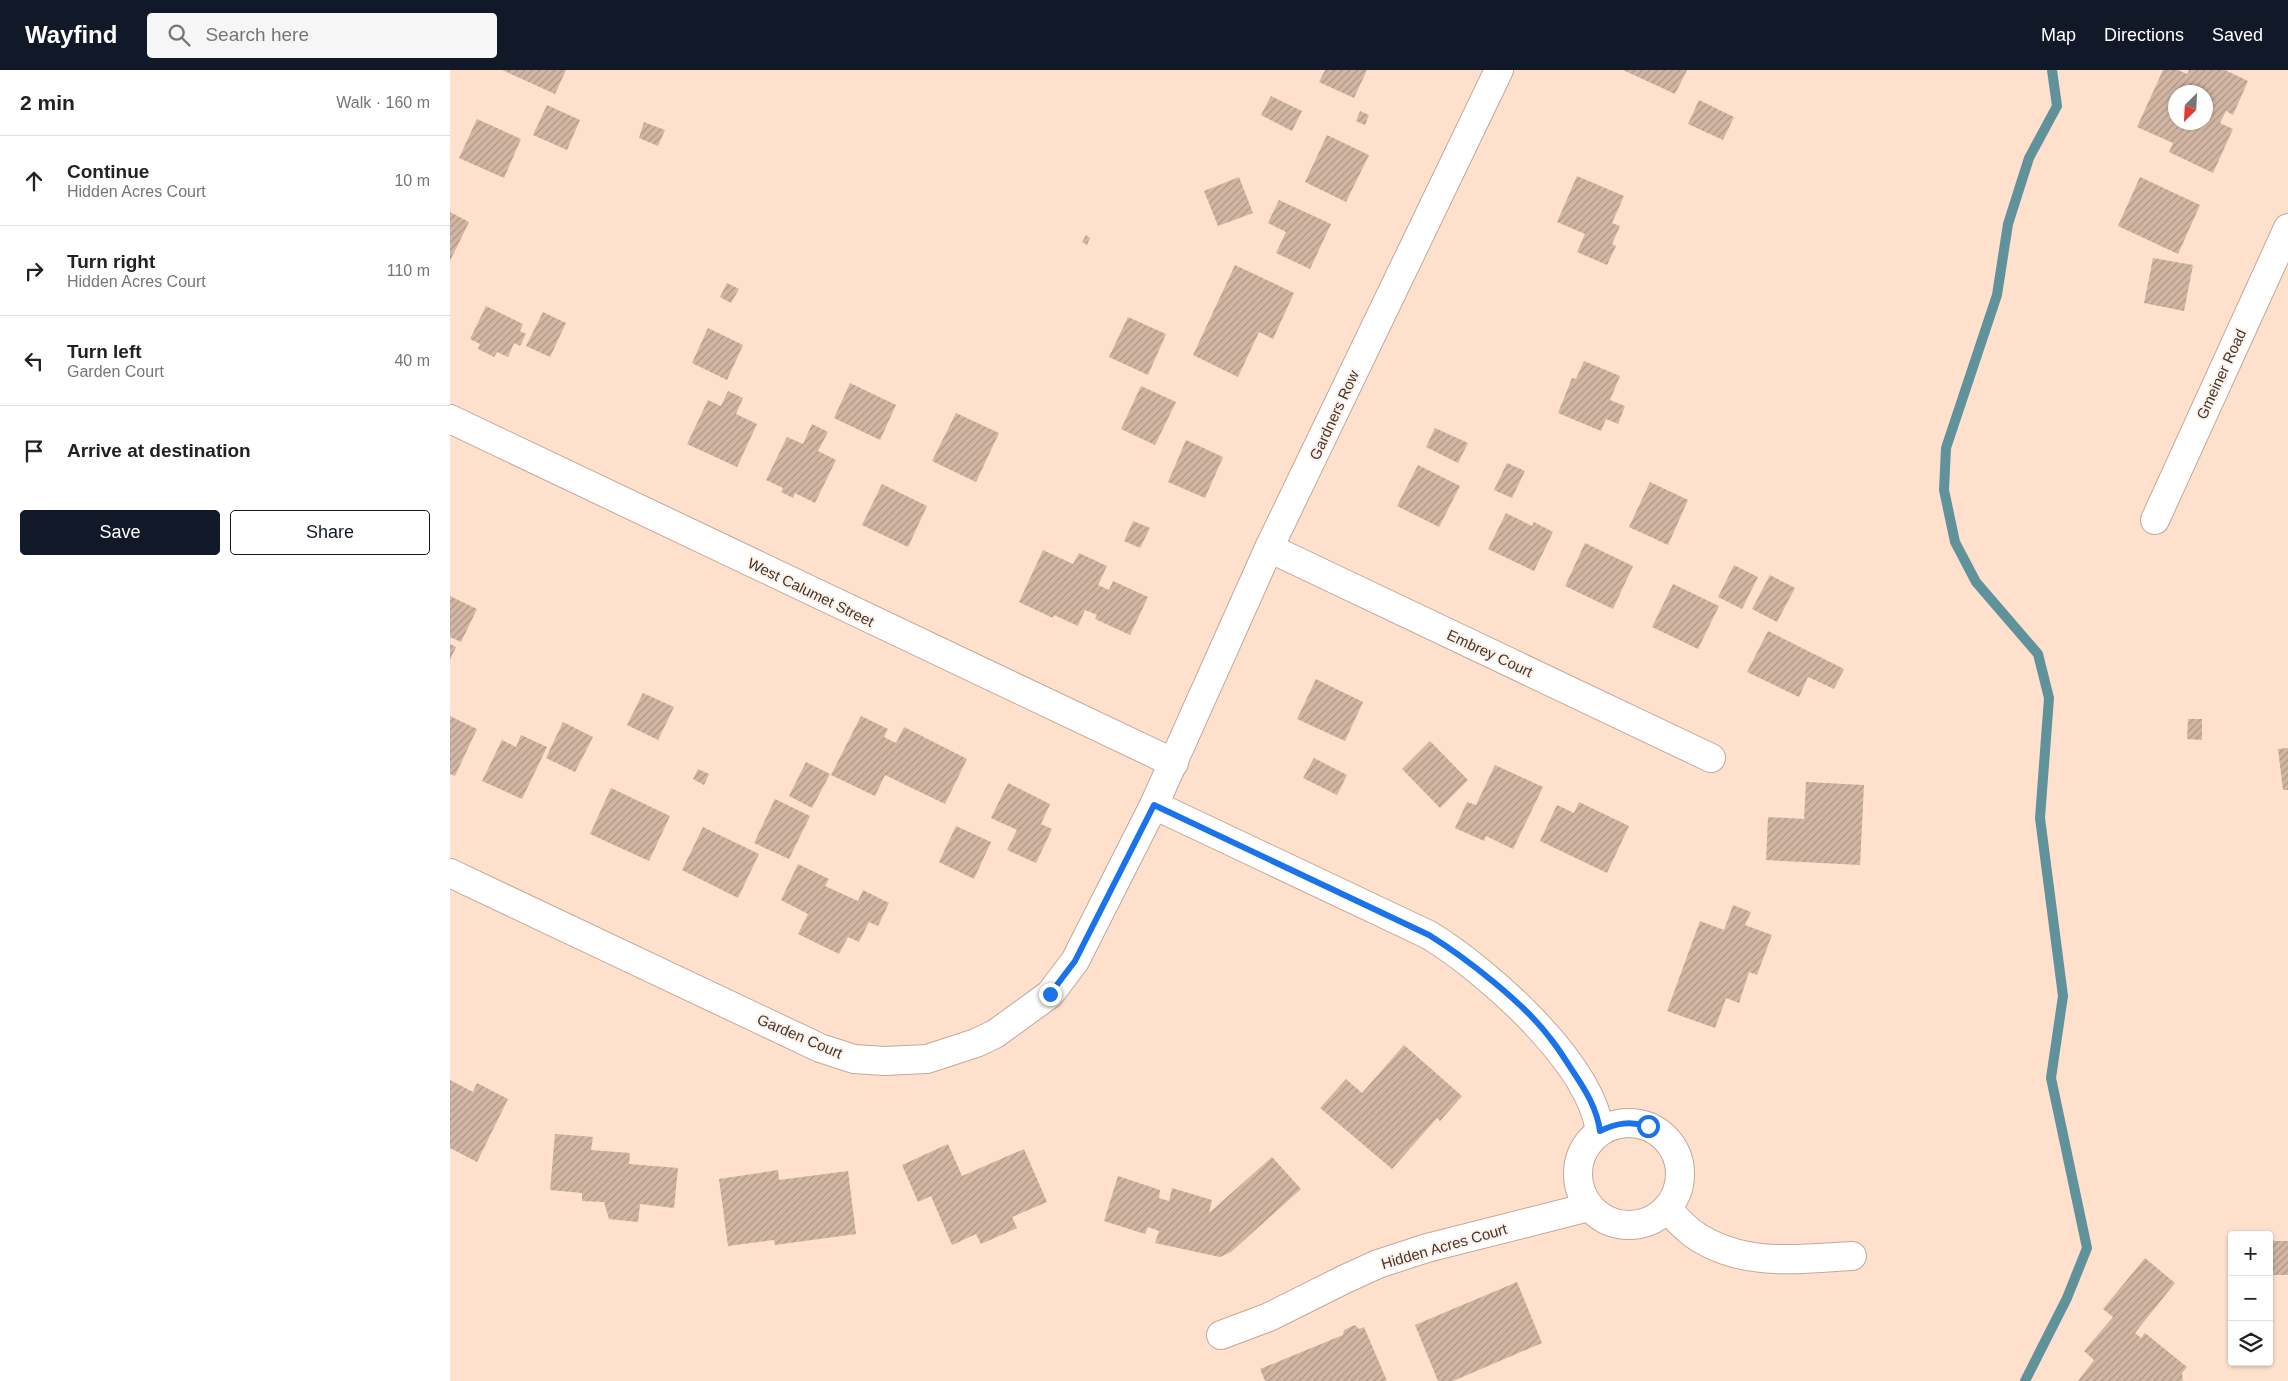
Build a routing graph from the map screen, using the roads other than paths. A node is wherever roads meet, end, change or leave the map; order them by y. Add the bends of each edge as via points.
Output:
1 (1499, 70) edge
2 (2288, 228) edge
3 (450, 419) edge
4 (2155, 520) dead end
5 (1269, 548) junction
6 (1711, 758) dead end
7 (1174, 762) junction
8 (1154, 805) junction
9 (450, 873) edge
10 (1600, 1131) junction
11 (1589, 1207) junction
12 (1667, 1209) junction
13 (1852, 1256) dead end
14 (1221, 1335) dead end

1 - 5 street, Gardners Row
2 - 4 street, Gmeiner Road
3 - 7 street, West Calumet Street
5 - 6 street, Embrey Court
5 - 7 street, Gardners Row
7 - 8 street, Garden Court
8 - 9 street, Garden Court via 1075,961 1050,994 995,1034 927,1059 854,1059 820,1048
8 - 10 street via 1420,930 1443,944 1517,1004 1549,1037 1582,1085 1598,1116
10 - 11 street via 1587,1143 1579,1158 1577,1176 1580,1192
10 - 12 street via 1615,1124 1632,1122 1655,1130 1673,1147 1680,1179 1676,1195
11 - 12 street via 1603,1218 1619,1224 1636,1225 1653,1220
11 - 14 street, Hidden Acres Court via 1427,1248 1378,1264 1269,1317
12 - 13 street via 1691,1232 1736,1254 1764,1260

